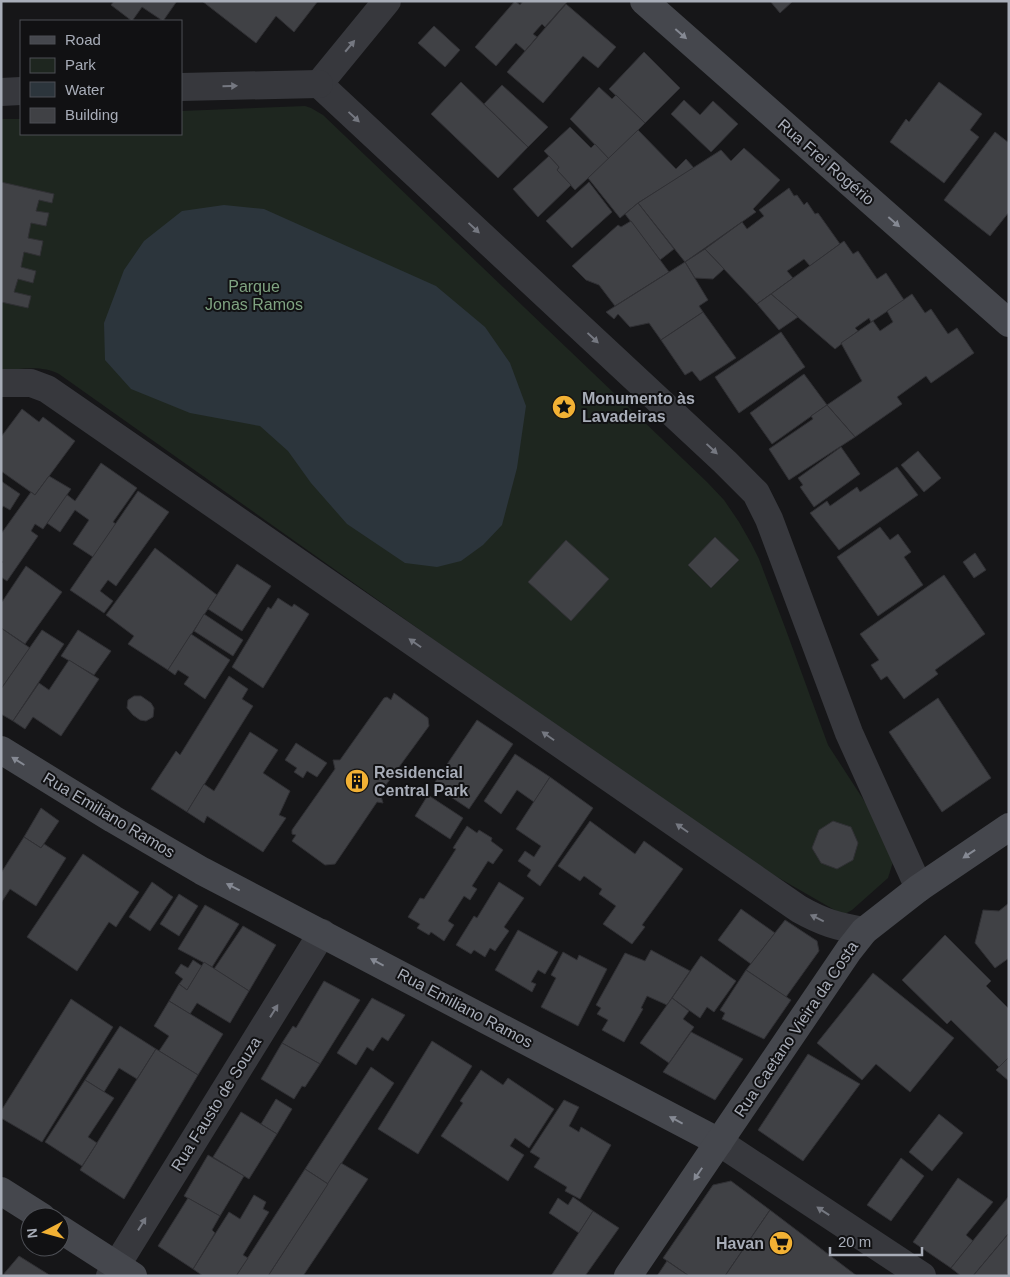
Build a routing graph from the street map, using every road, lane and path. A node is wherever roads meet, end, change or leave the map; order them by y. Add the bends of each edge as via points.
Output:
1 (387, 1) edge
2 (644, 1) edge
3 (319, 84) junction
4 (182, 87) edge
5 (20, 91) edge
6 (1, 92) edge
7 (1009, 323) edge
8 (1, 384) edge
9 (1, 750) edge
10 (1009, 827) edge
11 (919, 888) junction
12 (864, 931) junction
13 (322, 933) junction
14 (719, 1142) junction
15 (1, 1191) edge
16 (26, 1207) edge
17 (70, 1236) edge
18 (120, 1272) edge
19 (628, 1276) edge
20 (922, 1276) edge

3 -> 1 street
2 -> 7 main road, Rua Frei Rogério
4 -> 3 street
3 -> 11 street via 756,493 770,519 849,734
5 - 6 street
12 -> 8 street via 820,921 799,909 47,389 31,383
13 -> 9 main road, Rua Emiliano Ramos via 202,871
10 -> 11 main road, Rua Caetano Vieira da Costa
11 - 12 main road, Rua Caetano Vieira da Costa
12 - 14 main road, Rua Caetano Vieira da Costa
14 -> 13 main road, Rua Emiliano Ramos
18 -> 13 street, Rua Fausto de Souza
14 -> 19 main road, Rua Caetano Vieira da Costa
20 -> 14 street, Rua Emiliano Ramos
15 - 16 main road
17 - 18 main road

